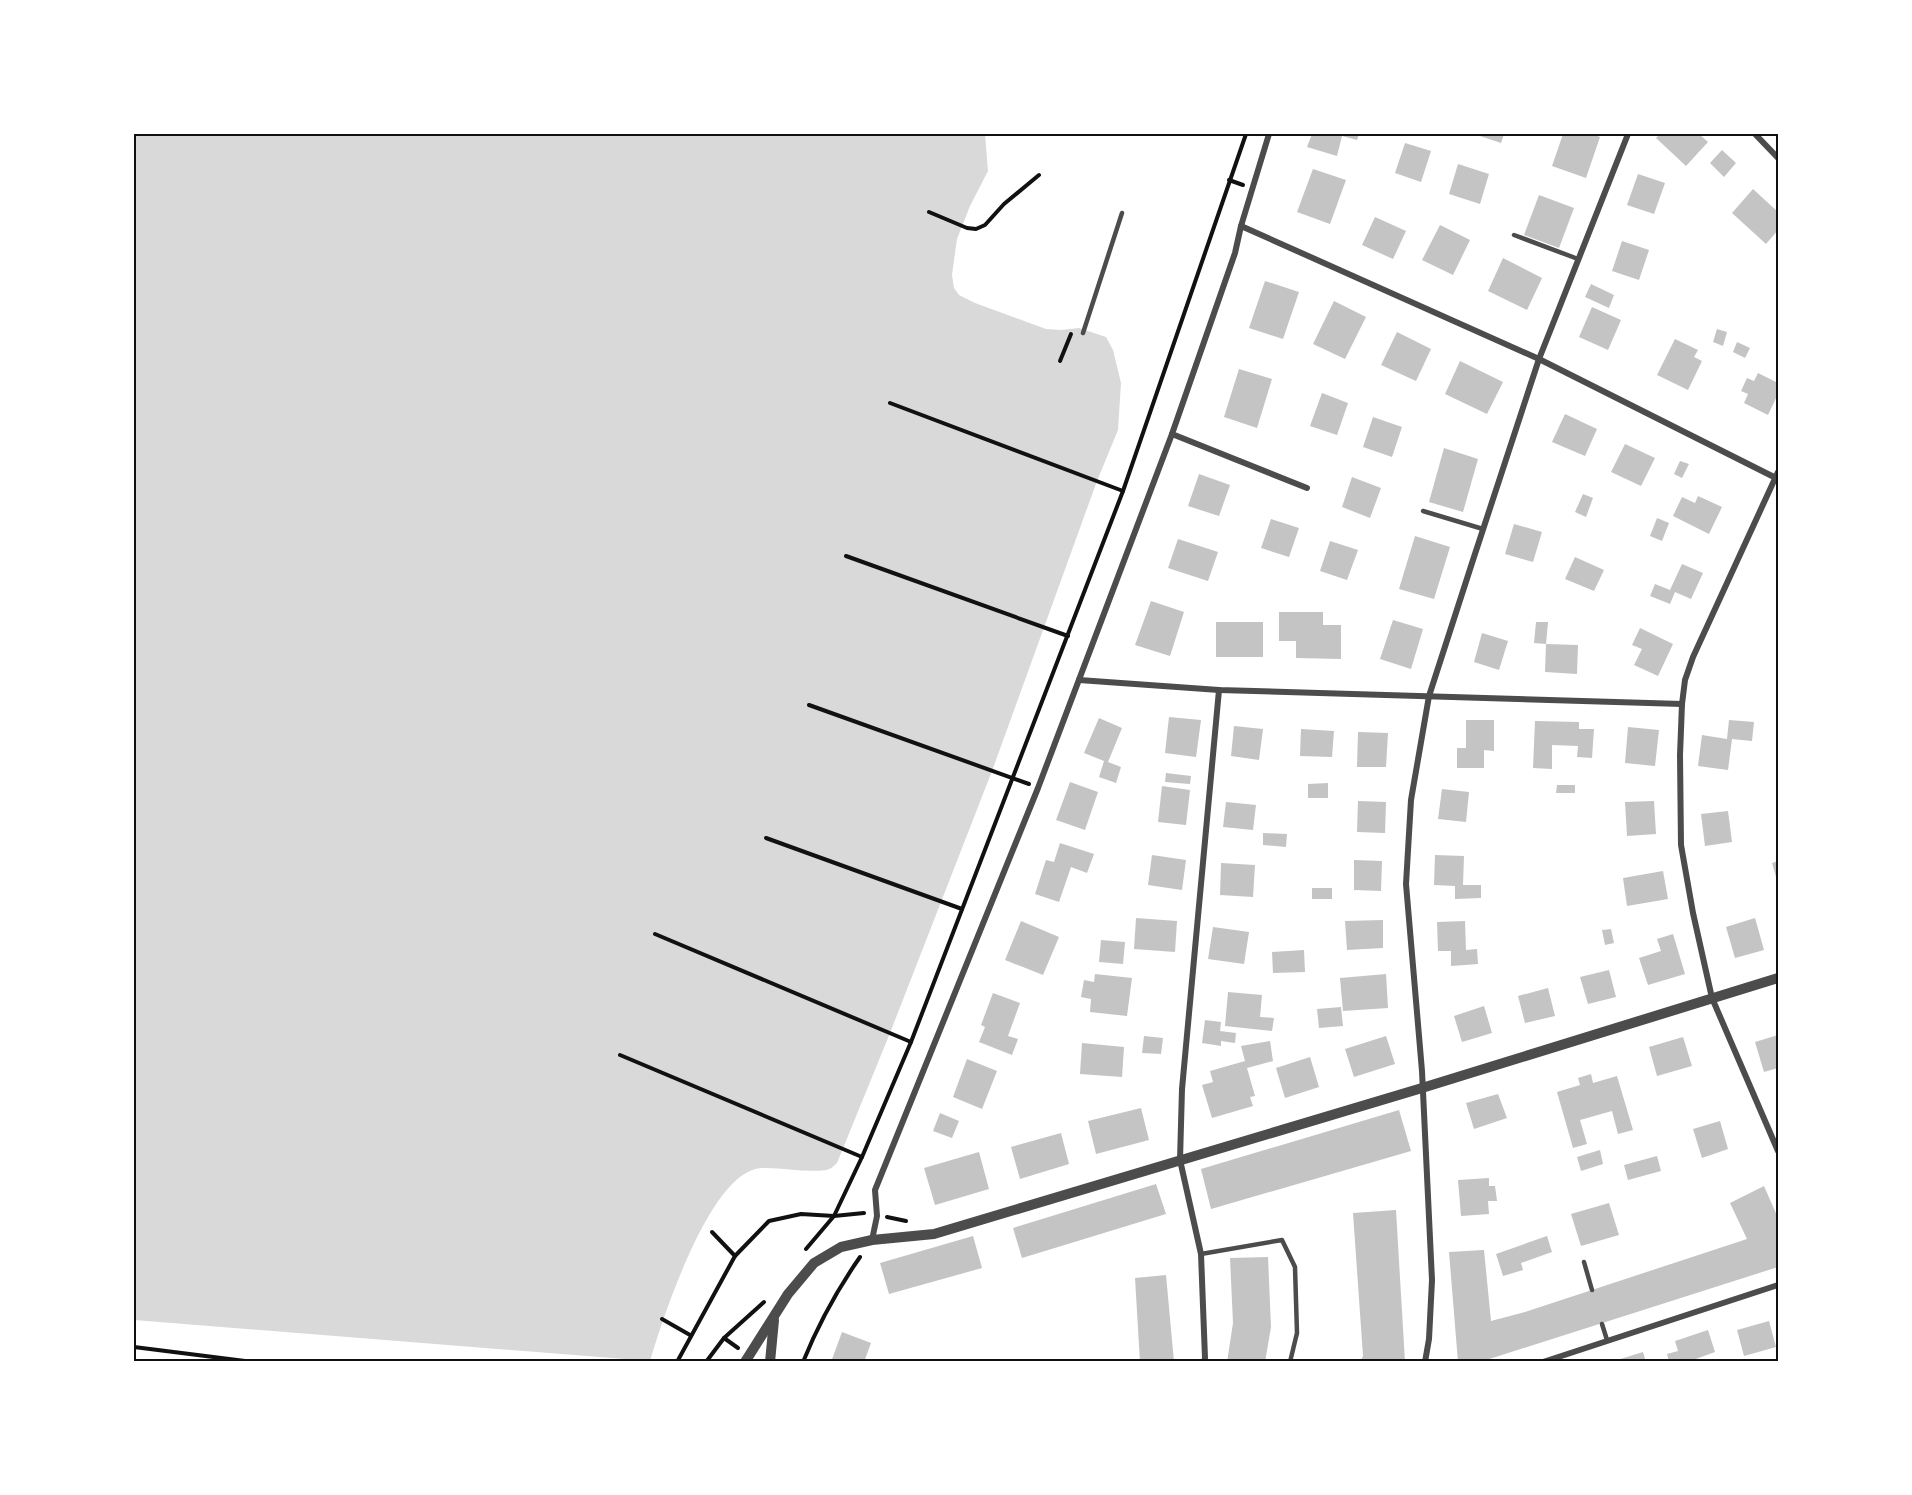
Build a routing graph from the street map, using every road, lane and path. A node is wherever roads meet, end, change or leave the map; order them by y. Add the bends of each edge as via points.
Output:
1 (1246, 134) edge
2 (1269, 134) edge
3 (1628, 134) edge
4 (1755, 134) edge
5 (1779, 158) edge
6 (1039, 175) dead end
7 (929, 212) dead end
8 (1122, 213) dead end
9 (1241, 226) junction
10 (1514, 235) dead end
11 (1578, 259) junction
12 (1072, 331) dead end
13 (1083, 333) dead end
14 (1539, 360) junction
15 (1060, 361) dead end
16 (890, 403) dead end
17 (1172, 434) junction
18 (1777, 475) edge
19 (1307, 488) dead end
20 (1123, 491) junction
21 (1423, 511) dead end
22 (1483, 529) junction
23 (846, 556) dead end
24 (1068, 636) junction
25 (1078, 680) junction
26 (1218, 690) junction
27 (1430, 696) junction
28 (1682, 704) junction
29 (810, 705) dead end
30 (1012, 778) junction
31 (766, 838) dead end
32 (962, 909) junction
33 (655, 934) dead end
34 (1779, 978) edge
35 (1712, 998) junction
36 (911, 1042) junction
37 (620, 1054) dead end
38 (1422, 1088) junction
39 (1779, 1151) edge
40 (862, 1157) junction
41 (1180, 1160) junction
42 (877, 1215) junction
43 (834, 1216) junction
44 (910, 1222) dead end
45 (712, 1232) dead end
46 (872, 1240) junction
47 (1201, 1254) junction
48 (735, 1256) junction
49 (1584, 1262) dead end
50 (1779, 1285) edge
51 (1592, 1290) dead end
52 (775, 1316) junction
53 (662, 1319) dead end
54 (1602, 1324) dead end
55 (690, 1335) junction
56 (1607, 1341) junction
57 (134, 1347) edge
58 (253, 1362) edge
59 (677, 1362) edge
60 (745, 1362) edge
61 (770, 1362) edge
62 (803, 1362) edge
63 (1204, 1362) edge
64 (1290, 1362) edge
65 (1425, 1362) edge
66 (1543, 1362) edge

1 - 20 path
2 - 9 street
3 - 11 street
4 - 5 street
6 - 7 path via 976,229
8 - 13 lane
9 - 14 street
9 - 17 street
10 - 11 lane
11 - 14 street
12 - 15 path
14 - 18 street
14 - 22 street
16 - 20 path
17 - 19 street
17 - 25 street
18 - 28 street via 1693,657 1684,680
20 - 24 path
21 - 22 lane
22 - 27 street
23 - 24 path
24 - 30 path
25 - 26 street
25 - 42 street via 1034,799 875,1190
26 - 27 street
26 - 41 street via 1182,1089
27 - 28 street
27 - 38 street via 1411,800 1406,884
28 - 35 street via 1681,845
29 - 30 path
30 - 32 path
31 - 32 path
32 - 36 path
33 - 36 path
34 - 35 street
35 - 38 street
35 - 39 street
36 - 40 path
37 - 40 path
38 - 41 street
38 - 65 street via 1432,1280
40 - 43 path
41 - 46 street via 934,1234
41 - 47 street
42 - 43 path
42 - 44 path
42 - 46 street
43 - 48 path via 801,1214 770,1221
45 - 48 path
46 - 52 street via 841,1247 814,1263
46 - 62 path via 841,1283
47 - 63 street
47 - 64 lane via 1282,1240 1295,1267 1297,1333
48 - 55 path
49 - 51 lane
50 - 56 street
52 - 60 street
52 - 61 street
53 - 55 path
54 - 56 lane
55 - 59 path
56 - 66 street
57 - 58 path

